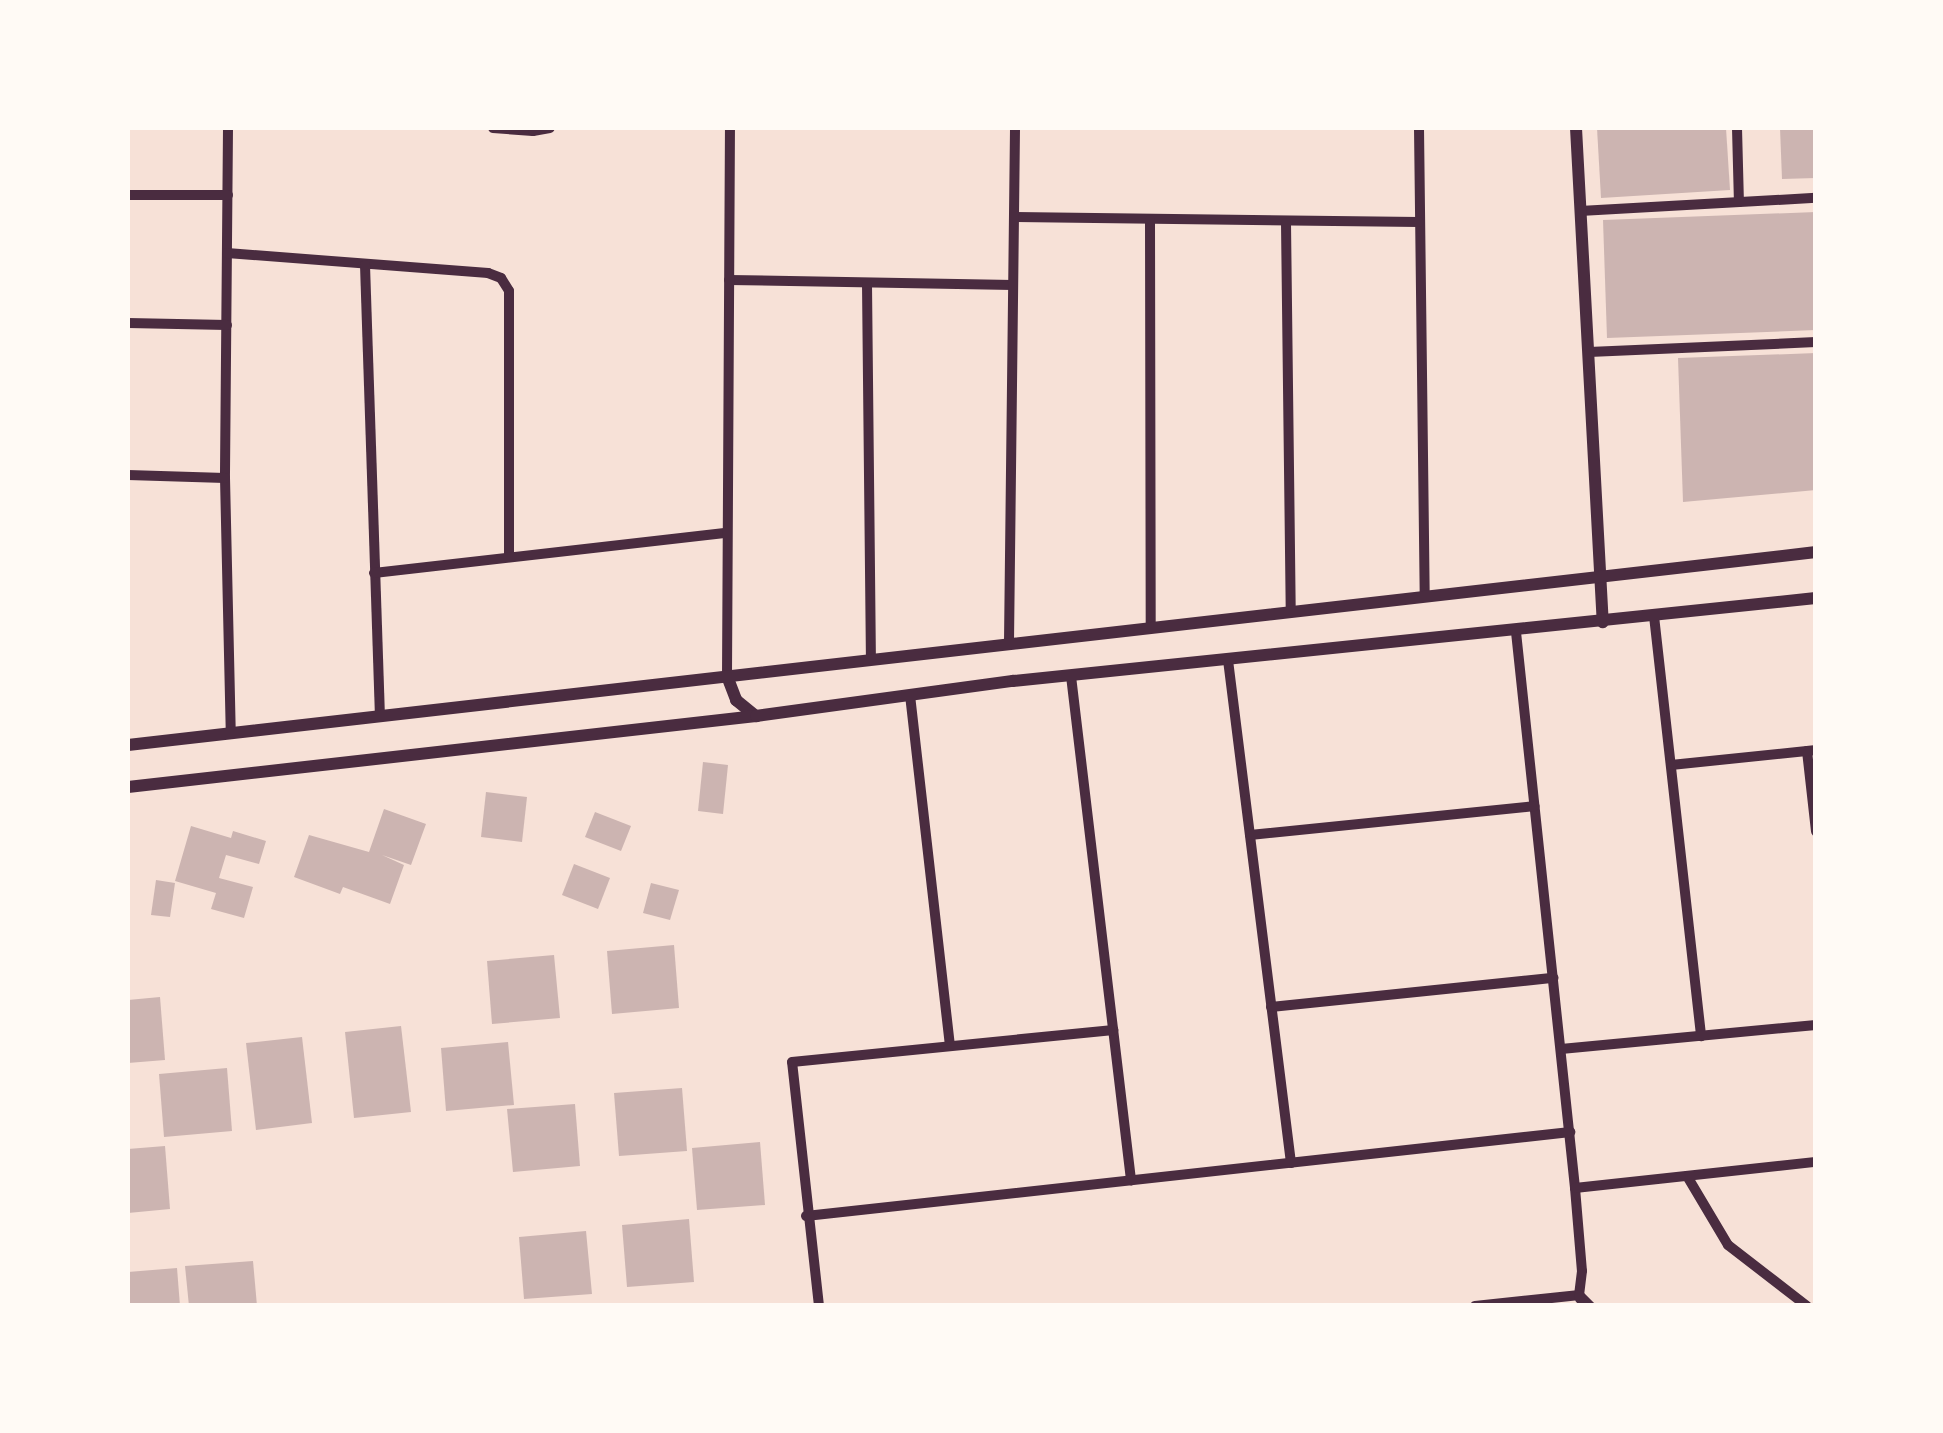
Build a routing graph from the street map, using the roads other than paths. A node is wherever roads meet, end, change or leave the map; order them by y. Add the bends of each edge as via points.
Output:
1 (228, 128) edge
2 (493, 128) edge
3 (550, 128) edge
4 (730, 128) edge
5 (1016, 128) edge
6 (1420, 128) edge
7 (1576, 128) edge
8 (1737, 128) edge
9 (128, 195) edge
10 (228, 195) junction
11 (1816, 198) edge
12 (1739, 202) junction
13 (1580, 211) junction
14 (1014, 216) junction
15 (1150, 220) junction
16 (1419, 222) junction
17 (1286, 224) junction
18 (227, 253) junction
19 (364, 265) junction
20 (729, 280) junction
21 (867, 284) junction
22 (1013, 285) junction
23 (128, 324) edge
24 (227, 324) junction
25 (1816, 342) edge
26 (1589, 352) junction
27 (128, 475) edge
28 (226, 478) junction
29 (727, 533) junction
30 (1816, 552) edge
31 (508, 556) junction
32 (374, 573) junction
33 (1598, 576) junction
34 (1425, 596) junction
35 (1816, 598) edge
36 (1291, 610) junction
37 (1654, 616) junction
38 (1603, 622) junction
39 (1151, 626) junction
40 (1516, 632) junction
41 (1010, 642) junction
42 (871, 657) junction
43 (1228, 660) junction
44 (727, 676) junction
45 (1071, 676) junction
46 (910, 696) junction
47 (756, 716) junction
48 (380, 717) junction
49 (231, 733) junction
50 (128, 745) edge
51 (1811, 751) edge
52 (1671, 765) junction
53 (128, 787) edge
54 (1535, 806) junction
55 (1816, 831) edge
56 (1250, 835) junction
57 (1554, 978) junction
58 (1271, 1008) junction
59 (1816, 1026) edge
60 (1113, 1030) junction
61 (1702, 1036) junction
62 (950, 1046) junction
63 (1561, 1049) junction
64 (1570, 1132) junction
65 (1816, 1162) edge
66 (1291, 1163) junction
67 (1687, 1176) junction
68 (1131, 1180) junction
69 (1576, 1188) junction
70 (806, 1216) junction
71 (1580, 1300) edge
72 (819, 1306) edge
73 (1475, 1306) edge
74 (1590, 1306) edge
75 (1807, 1306) edge

1 - 10 street
2 - 3 street
4 - 20 street
5 - 14 street
6 - 16 street
7 - 13 street
8 - 12 street
9 - 10 street
10 - 18 street
11 - 12 street
12 - 13 street
13 - 26 street
14 - 15 street
14 - 22 street
15 - 17 street
15 - 39 street
16 - 17 street
16 - 34 street
17 - 36 street
18 - 19 street
18 - 24 street
19 - 31 street via 488,274 501,278 508,291
19 - 32 street
20 - 21 street
20 - 29 street
21 - 22 street
21 - 42 street
22 - 41 street
23 - 24 street
24 - 28 street
25 - 26 street
26 - 33 street
27 - 28 street
28 - 49 street
29 - 31 street
29 - 44 street
30 - 33 street
31 - 32 street
32 - 48 street
33 - 34 street
33 - 38 street
34 - 36 street
35 - 37 street
36 - 39 street
37 - 38 street
37 - 52 street
38 - 40 street
39 - 41 street
40 - 43 street
40 - 54 street
41 - 42 street
42 - 44 street
43 - 45 street
43 - 56 street
44 - 47 street via 736,700
44 - 48 street
45 - 46 street
45 - 60 street
46 - 47 street
46 - 62 street
47 - 53 street
48 - 49 street
49 - 50 street
51 - 52 street
51 - 55 street
52 - 61 street
54 - 56 street
54 - 57 street
56 - 58 street
57 - 58 street
57 - 63 street
58 - 66 street
59 - 61 street
60 - 62 street
60 - 68 street
61 - 63 street
62 - 70 street via 792,1062
63 - 64 street
64 - 66 street
64 - 69 street
65 - 67 street
66 - 68 street
67 - 69 street
67 - 75 street via 1728,1245
68 - 70 street
69 - 71 street
70 - 72 street
71 - 73 street
71 - 74 street

